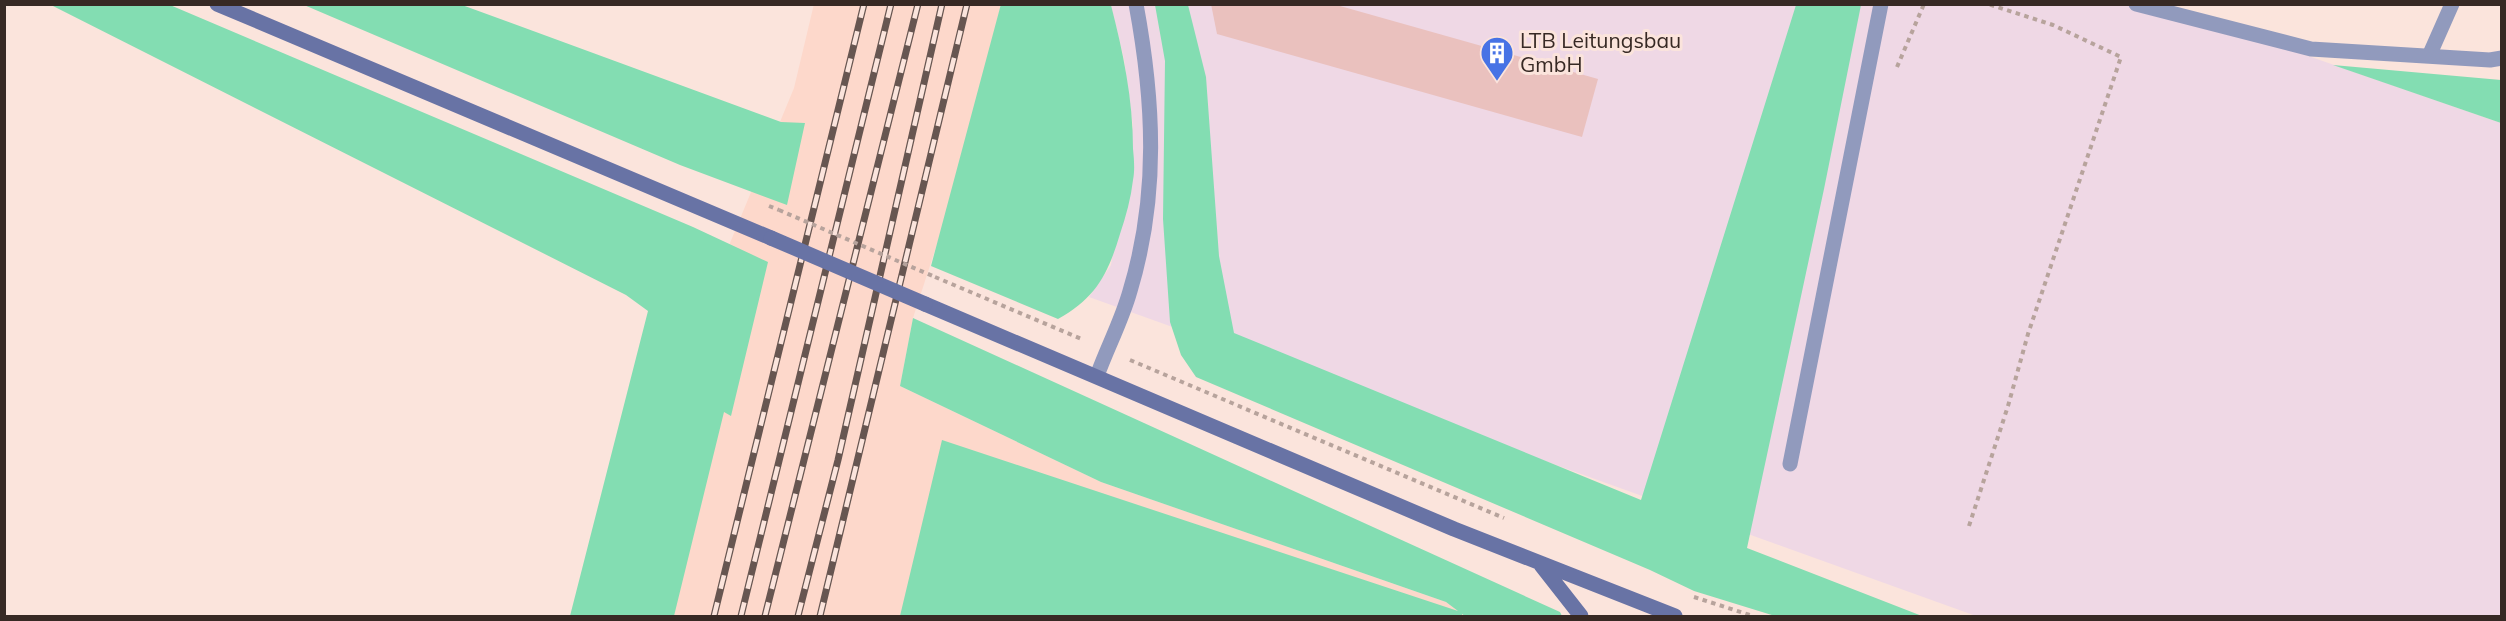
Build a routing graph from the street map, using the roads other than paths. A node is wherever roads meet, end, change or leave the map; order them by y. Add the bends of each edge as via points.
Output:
1 (217, 4) edge
2 (1136, 4) edge
3 (1881, 4) edge
4 (2136, 4) edge
5 (2452, 4) edge
6 (2429, 56) junction
7 (2502, 58) edge
8 (1097, 376) junction
9 (1790, 464) dead end
10 (1539, 563) junction
11 (1653, 612) edge
12 (1581, 616) edge
13 (1636, 616) edge
14 (1675, 616) edge

1 - 8 street, bridge
2 - 8 street via 1152,130 1148,208 1130,291
3 - 9 street
4 - 6 street via 2311,49
5 - 6 street
6 - 7 street
8 - 10 street
10 - 11 street
10 - 12 street
11 - 13 street
11 - 14 street

